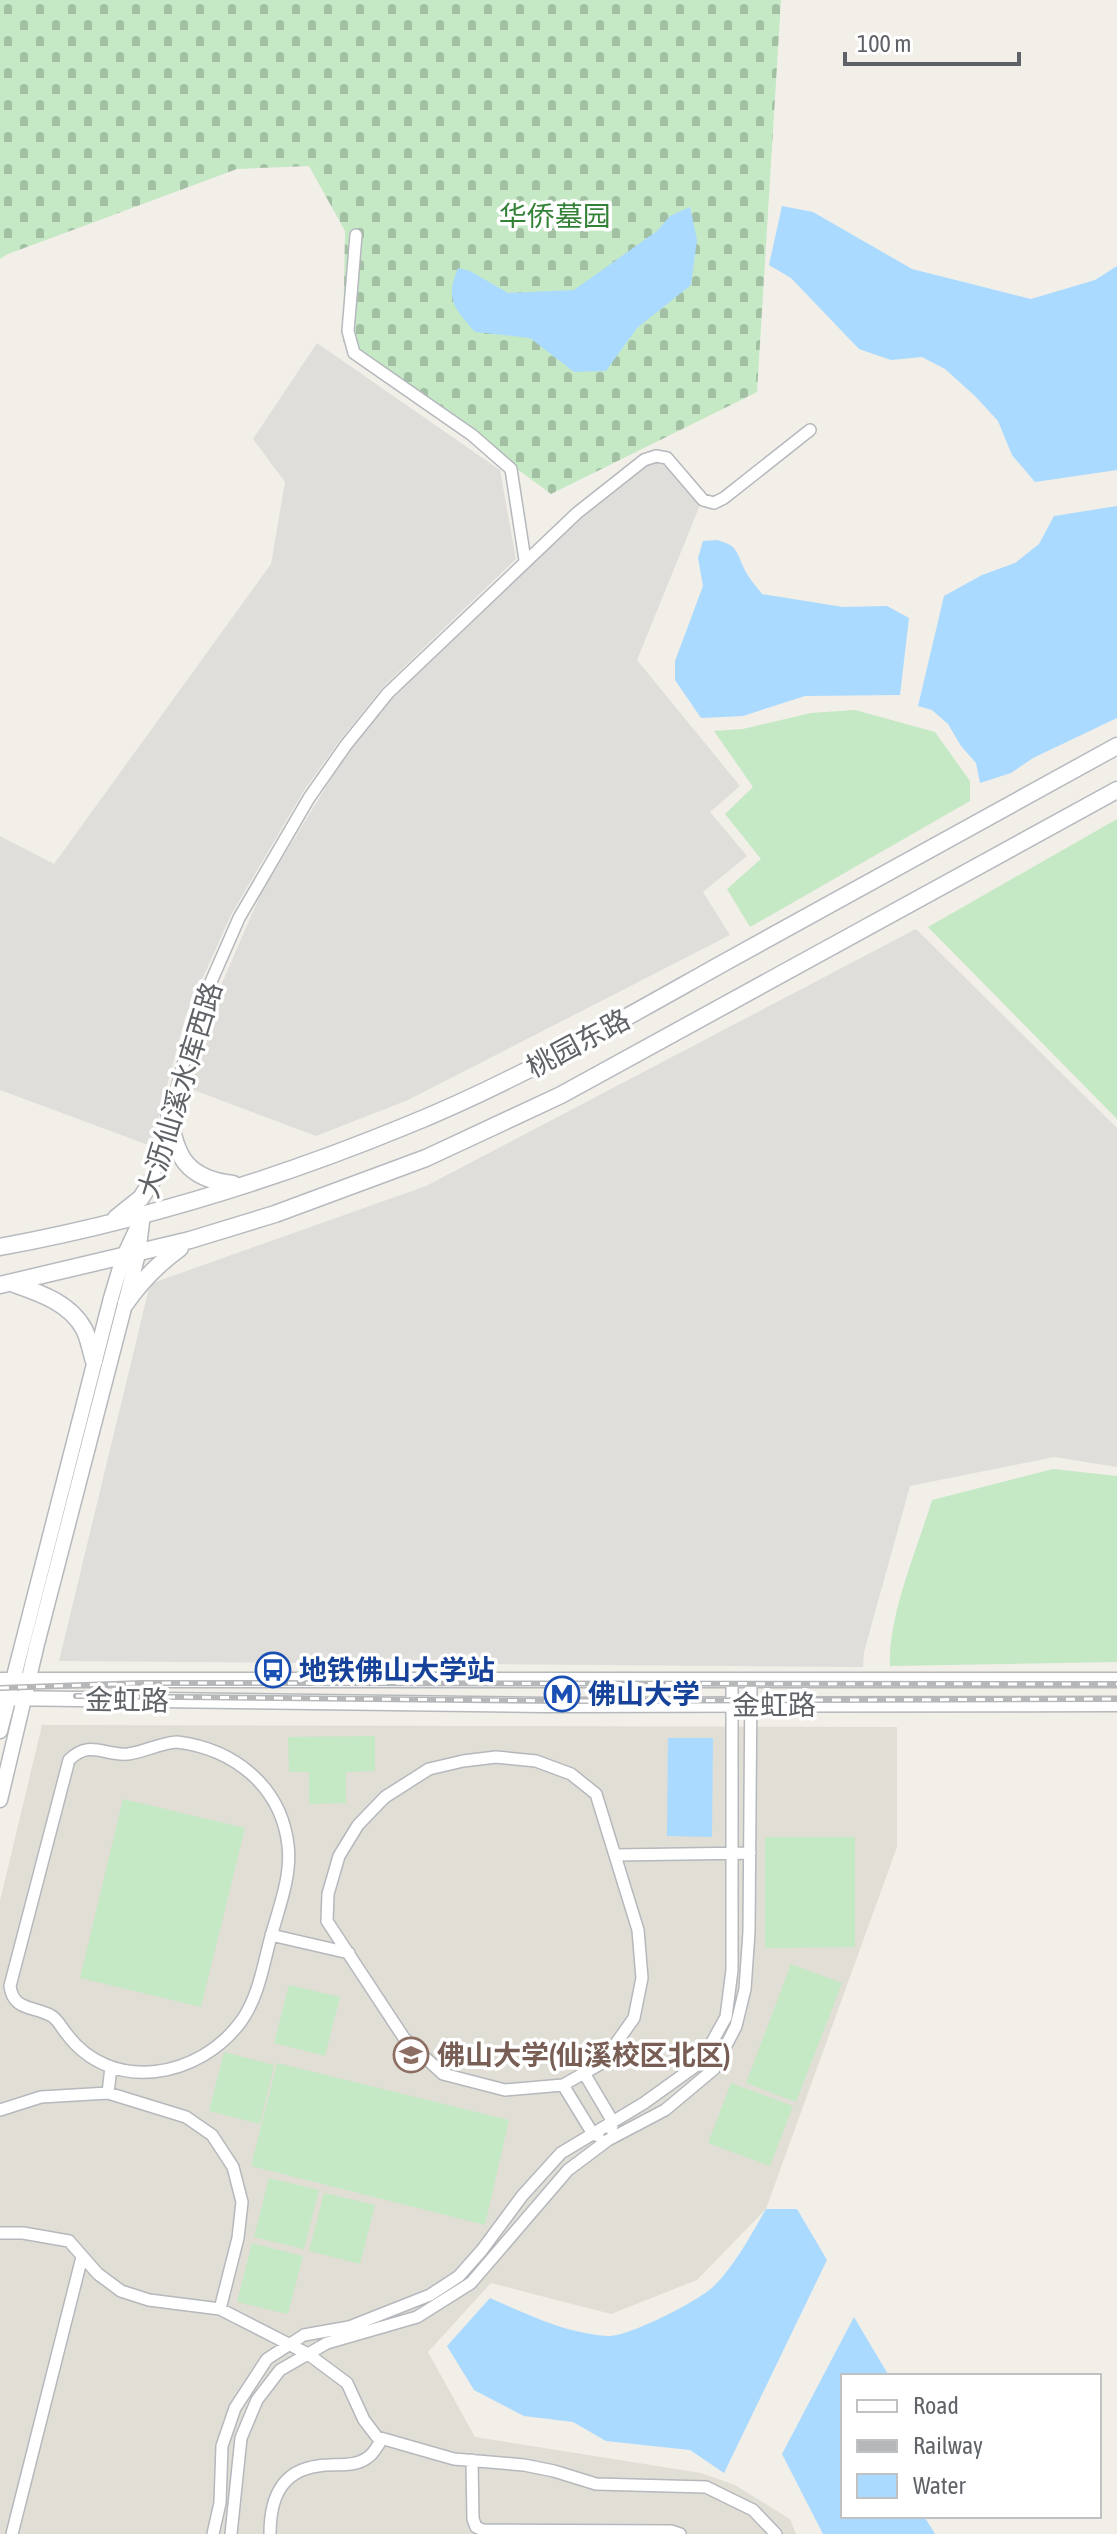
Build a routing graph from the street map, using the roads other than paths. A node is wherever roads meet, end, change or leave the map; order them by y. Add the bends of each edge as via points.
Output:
1 (356, 235) dead end
2 (810, 430) dead end
3 (525, 560) junction
4 (1117, 746) edge
5 (1117, 790) edge
6 (169, 1113) junction
7 (153, 1179) junction
8 (243, 1185) junction
9 (143, 1214) junction
10 (102, 1224) junction
11 (190, 1240) junction
12 (0, 1247) edge
13 (131, 1256) junction
14 (6, 1284) edge
15 (126, 1303) junction
16 (94, 1361) junction
17 (30, 1643) junction
18 (4, 1677) edge
19 (30, 1679) junction
20 (61, 1679) junction
21 (732, 1679) junction
22 (751, 1679) junction
23 (1117, 1680) edge
24 (4, 1698) edge
25 (25, 1698) junction
26 (1117, 1704) edge
27 (732, 1705) junction
28 (751, 1705) junction
29 (0, 1731) edge
30 (0, 1800) edge
31 (750, 1853) junction
32 (731, 1854) junction
33 (615, 1855) junction
34 (271, 1935) junction
35 (349, 1953) junction
36 (111, 2067) junction
37 (584, 2073) junction
38 (563, 2085) junction
39 (108, 2093) junction
40 (0, 2110) edge
41 (613, 2122) junction
42 (593, 2134) junction
43 (608, 2140) junction
44 (0, 2233) edge
45 (82, 2257) junction
46 (220, 2309) junction
47 (288, 2345) junction
48 (308, 2354) junction
49 (382, 2439) junction
50 (472, 2460) junction
51 (12, 2534) edge
52 (213, 2534) edge
53 (231, 2534) edge
54 (270, 2534) edge
55 (680, 2534) edge
56 (776, 2534) edge

1 - 3 street via 348,331 354,353 472,435 511,469
2 - 3 street, 大沥仙溪水库西路 via 714,503 703,500 667,458 644,460
3 - 6 street, 大沥仙溪水库西路 via 388,693 309,798 239,918 196,1016
4 - 8 main road, 桃园东路 via 544,1063 411,1124
5 - 11 main road, 桃园东路 via 561,1095 426,1158
6 - 7 street, 大沥仙溪水库西路
6 - 8 main road via 172,1138 194,1173 213,1182
7 - 9 street, 大沥仙溪水库西路
7 - 10 main road via 123,1214
8 - 9 main road, 桃园东路
9 - 10 main road, 桃园东路
9 - 13 street, 大沥仙溪水库西路
10 - 12 main road, 桃园东路
11 - 13 main road, 桃园东路
11 - 15 main road via 162,1261
13 - 14 main road, 桃园东路
13 - 15 street
13 - 16 street, 大沥仙溪水库西路
14 - 16 main road via 65,1307 84,1329
15 - 17 street
16 - 17 street, 大沥仙溪水库西路
17 - 18 street
17 - 19 street
17 - 20 street
18 - 19 street, 金虹路
18 - 24 street
19 - 20 street, 金虹路
19 - 25 street
20 - 21 street, 金虹路
21 - 22 street, 金虹路
21 - 27 street
22 - 23 street, 金虹路
22 - 28 street
24 - 25 street, 金虹路
24 - 29 street
25 - 27 street, 金虹路
25 - 30 street
26 - 28 street, 金虹路
27 - 28 street, 金虹路
27 - 32 street
28 - 31 street
31 - 32 street
31 - 43 street via 745,1989 736,2026 714,2069 665,2110
32 - 33 street
32 - 41 street via 732,1970 726,2017 701,2062
33 - 35 street via 596,1794 571,1774 536,1761 496,1757 429,1769 385,1797 358,1825 339,1856 327,1921
33 - 37 street via 638,1930 642,1978 634,2018 602,2063
34 - 35 street
34 - 36 street via 253,2004 220,2044 172,2069 141,2073
34 - 36 street via 286,1880 288,1846 268,1789 226,1756 198,1744 161,1743 127,1754 87,1748 77,1752 69,1760 11,1996 19,2006 53,2016 77,2049
35 - 38 street via 404,2038 443,2074 505,2090
36 - 39 street
37 - 38 street
37 - 41 street
38 - 42 street
39 - 40 street via 41,2097
39 - 46 street via 186,2117 212,2135 233,2167 242,2202
41 - 42 street
41 - 43 street
42 - 43 street
42 - 47 street via 561,2153 459,2276 430,2295 349,2327 304,2335
43 - 48 street via 568,2170 471,2283 417,2317 327,2343
44 - 45 street via 69,2241
45 - 46 street via 121,2291
45 - 51 street
46 - 47 street
47 - 48 street
47 - 52 street via 267,2359 235,2408 222,2446
48 - 49 street via 347,2383 364,2420
48 - 53 street via 280,2370 257,2400 241,2438
49 - 50 street
49 - 54 street via 365,2460 316,2466 285,2482 270,2509
50 - 55 street via 473,2519 483,2530
50 - 56 street via 554,2471 596,2484 706,2487 753,2510

